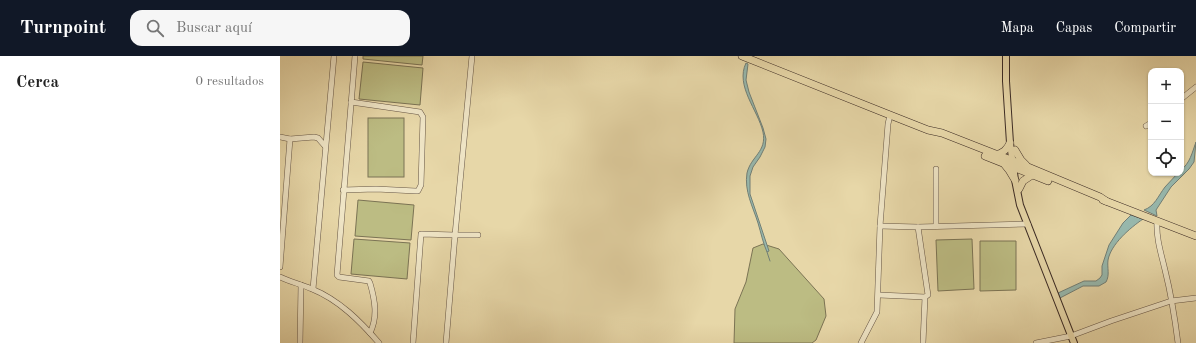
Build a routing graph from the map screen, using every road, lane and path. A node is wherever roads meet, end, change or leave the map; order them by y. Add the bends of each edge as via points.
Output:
1 (334, 56) edge
2 (355, 56) edge
3 (472, 56) edge
4 (743, 56) edge
5 (1006, 56) edge
6 (1194, 88) edge
7 (1184, 96) edge
8 (350, 102) junction
9 (1008, 113) junction
10 (890, 115) junction
11 (928, 130) junction
12 (280, 137) edge
13 (290, 139) junction
14 (1010, 143) junction
15 (325, 146) junction
16 (1014, 150) junction
17 (995, 155) junction
18 (1001, 163) junction
19 (1015, 165) junction
20 (1027, 166) junction
21 (936, 169) dead end
22 (1032, 175) junction
23 (1015, 180) junction
24 (1019, 189) junction
25 (343, 190) junction
26 (1106, 201) junction
27 (1022, 210) junction
28 (1156, 221) junction
29 (1028, 224) junction
30 (880, 226) junction
31 (936, 226) junction
32 (918, 227) junction
33 (455, 235) junction
34 (478, 235) dead end
35 (1196, 236) edge
36 (280, 267) edge
37 (280, 277) edge
38 (301, 285) junction
39 (313, 289) junction
40 (879, 294) junction
41 (925, 297) junction
42 (1196, 298) edge
43 (1171, 301) junction
44 (370, 333) junction
45 (1071, 336) junction
46 (300, 343) edge
47 (379, 343) edge
48 (413, 343) edge
49 (446, 343) edge
50 (861, 343) edge
51 (923, 343) edge
52 (1036, 343) edge
53 (1074, 343) edge
54 (1178, 343) edge

1 - 15 street
2 - 8 street
3 - 33 street
4 - 10 highway
5 - 9 main road
6 - 7 street
8 - 25 street
8 - 25 street via 422,114 421,185 418,191
9 - 14 main road
9 - 16 main road
10 - 11 highway
10 - 30 street
11 - 17 highway via 942,133
11 - 18 highway
12 - 13 street
13 - 15 street via 314,137
13 - 36 street
14 - 17 highway via 1006,150
14 - 19 main road
15 - 39 street
16 - 19 main road
16 - 20 highway
17 - 19 highway
18 - 19 highway
18 - 23 highway
19 - 20 highway
19 - 22 highway
19 - 23 main road
19 - 24 main road
20 - 26 highway
21 - 31 street
22 - 24 highway via 1023,181
22 - 26 highway
23 - 27 main road
24 - 27 main road
25 - 44 street via 337,275 339,278 369,281 375,307
26 - 28 highway
27 - 29 main road
28 - 35 highway
28 - 43 street via 1156,232
29 - 31 street
29 - 45 main road
30 - 32 street
30 - 40 street
31 - 32 street
32 - 41 street via 928,295
33 - 34 street
33 - 48 street via 421,234
33 - 49 street
37 - 38 street
38 - 39 street
38 - 46 street
39 - 44 street via 338,304
40 - 41 street
40 - 50 street via 877,312
41 - 51 street
42 - 43 street
43 - 45 street
43 - 54 street
44 - 47 street
45 - 52 street
45 - 53 main road

